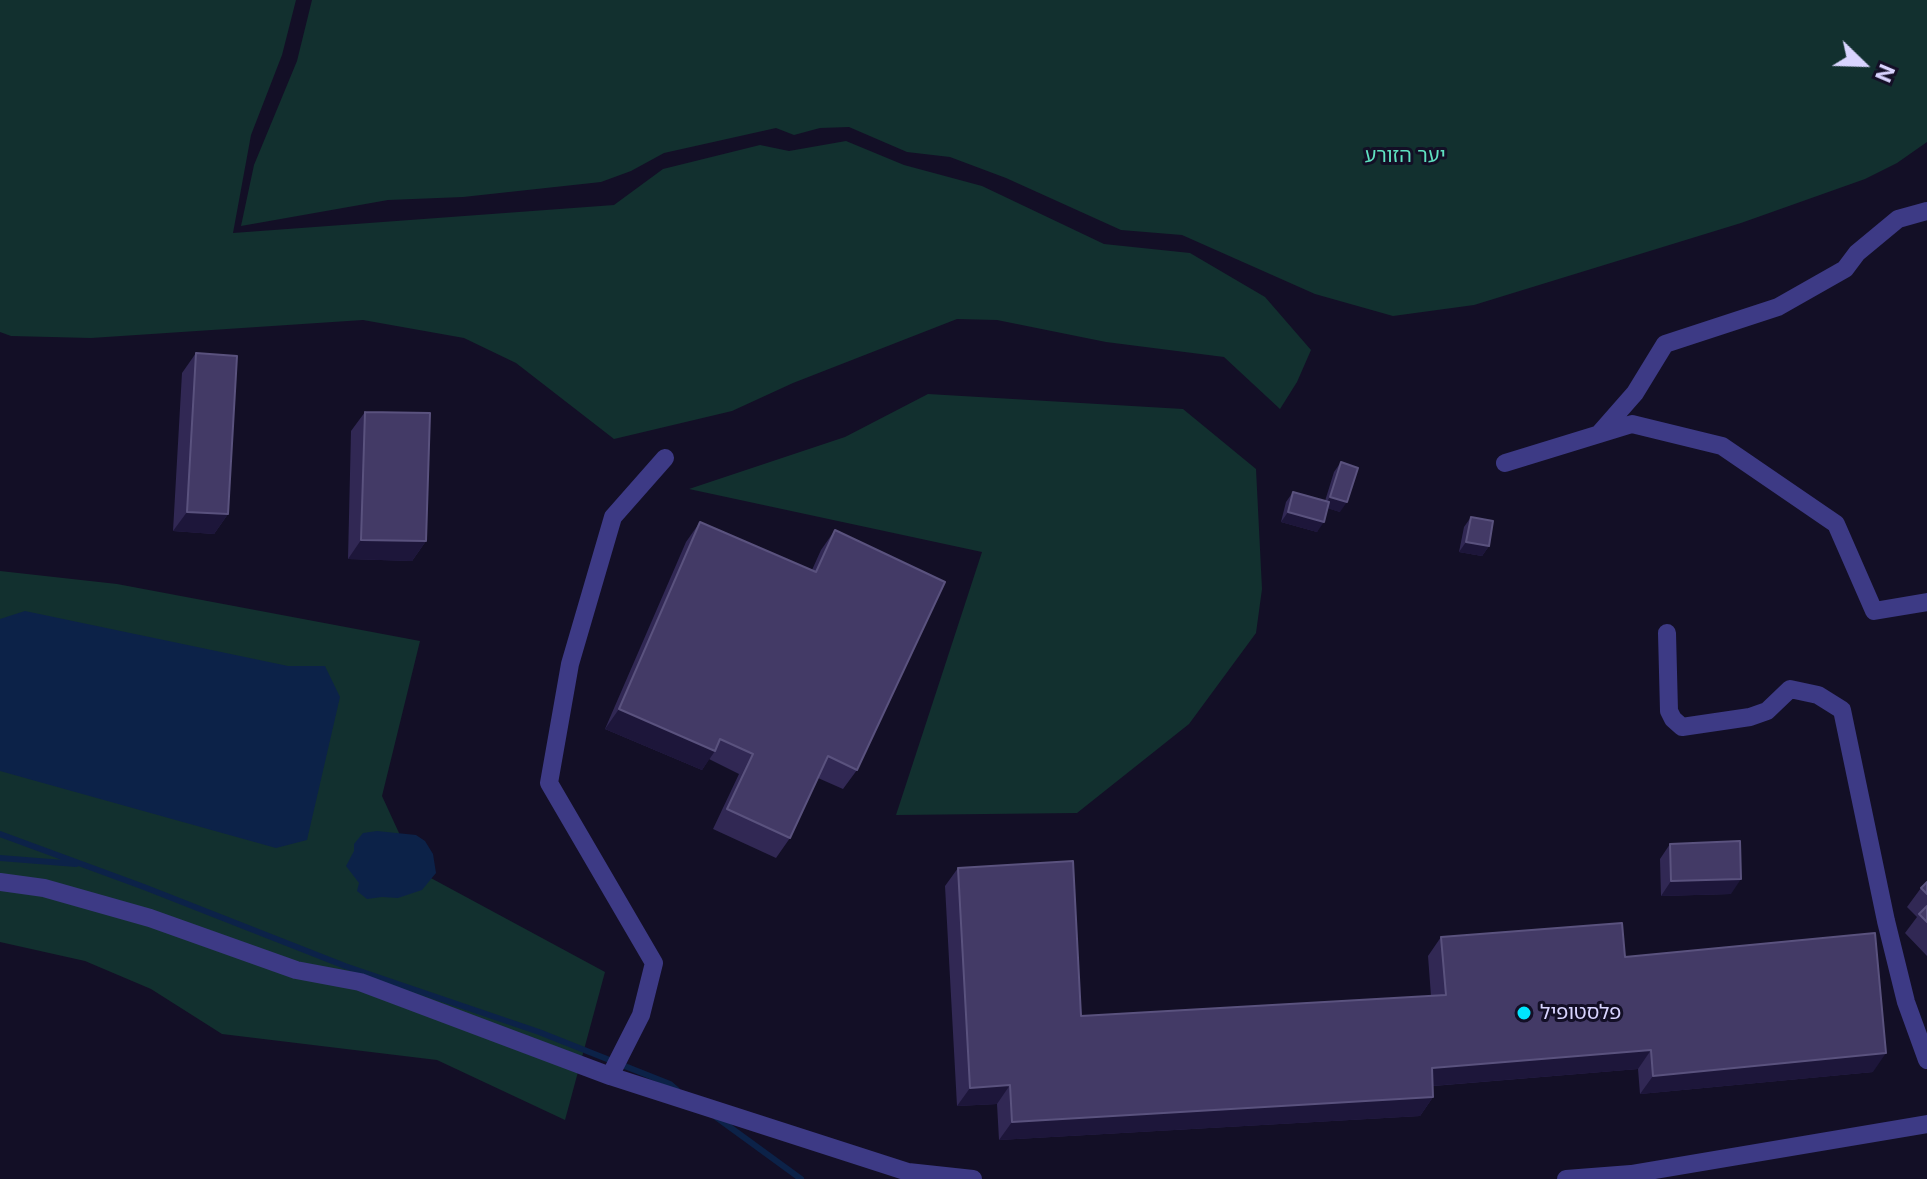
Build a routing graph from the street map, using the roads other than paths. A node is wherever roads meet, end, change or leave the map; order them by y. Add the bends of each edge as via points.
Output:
1 (1927, 211) edge
2 (1599, 434) junction
3 (665, 458) dead end
4 (1505, 463) dead end
5 (1927, 602) edge
6 (1667, 633) dead end
7 (0, 882) edge
8 (1927, 1060) edge
9 (610, 1076) junction
10 (1927, 1124) edge
11 (973, 1179) edge
12 (1566, 1179) edge

1 - 2 street via 1898,219 1845,269 1778,307 1665,344 1635,393
2 - 4 street
2 - 5 street via 1632,424 1722,446 1836,524 1874,611
3 - 9 street via 613,517 570,664 549,783 654,963 641,1015
6 - 8 street via 1669,711 1682,727 1759,714 1790,689 1818,695 1842,710 1906,1002
7 - 9 street via 44,888 150,918 296,970 360,982
9 - 11 street via 908,1172
10 - 12 street via 1631,1174

